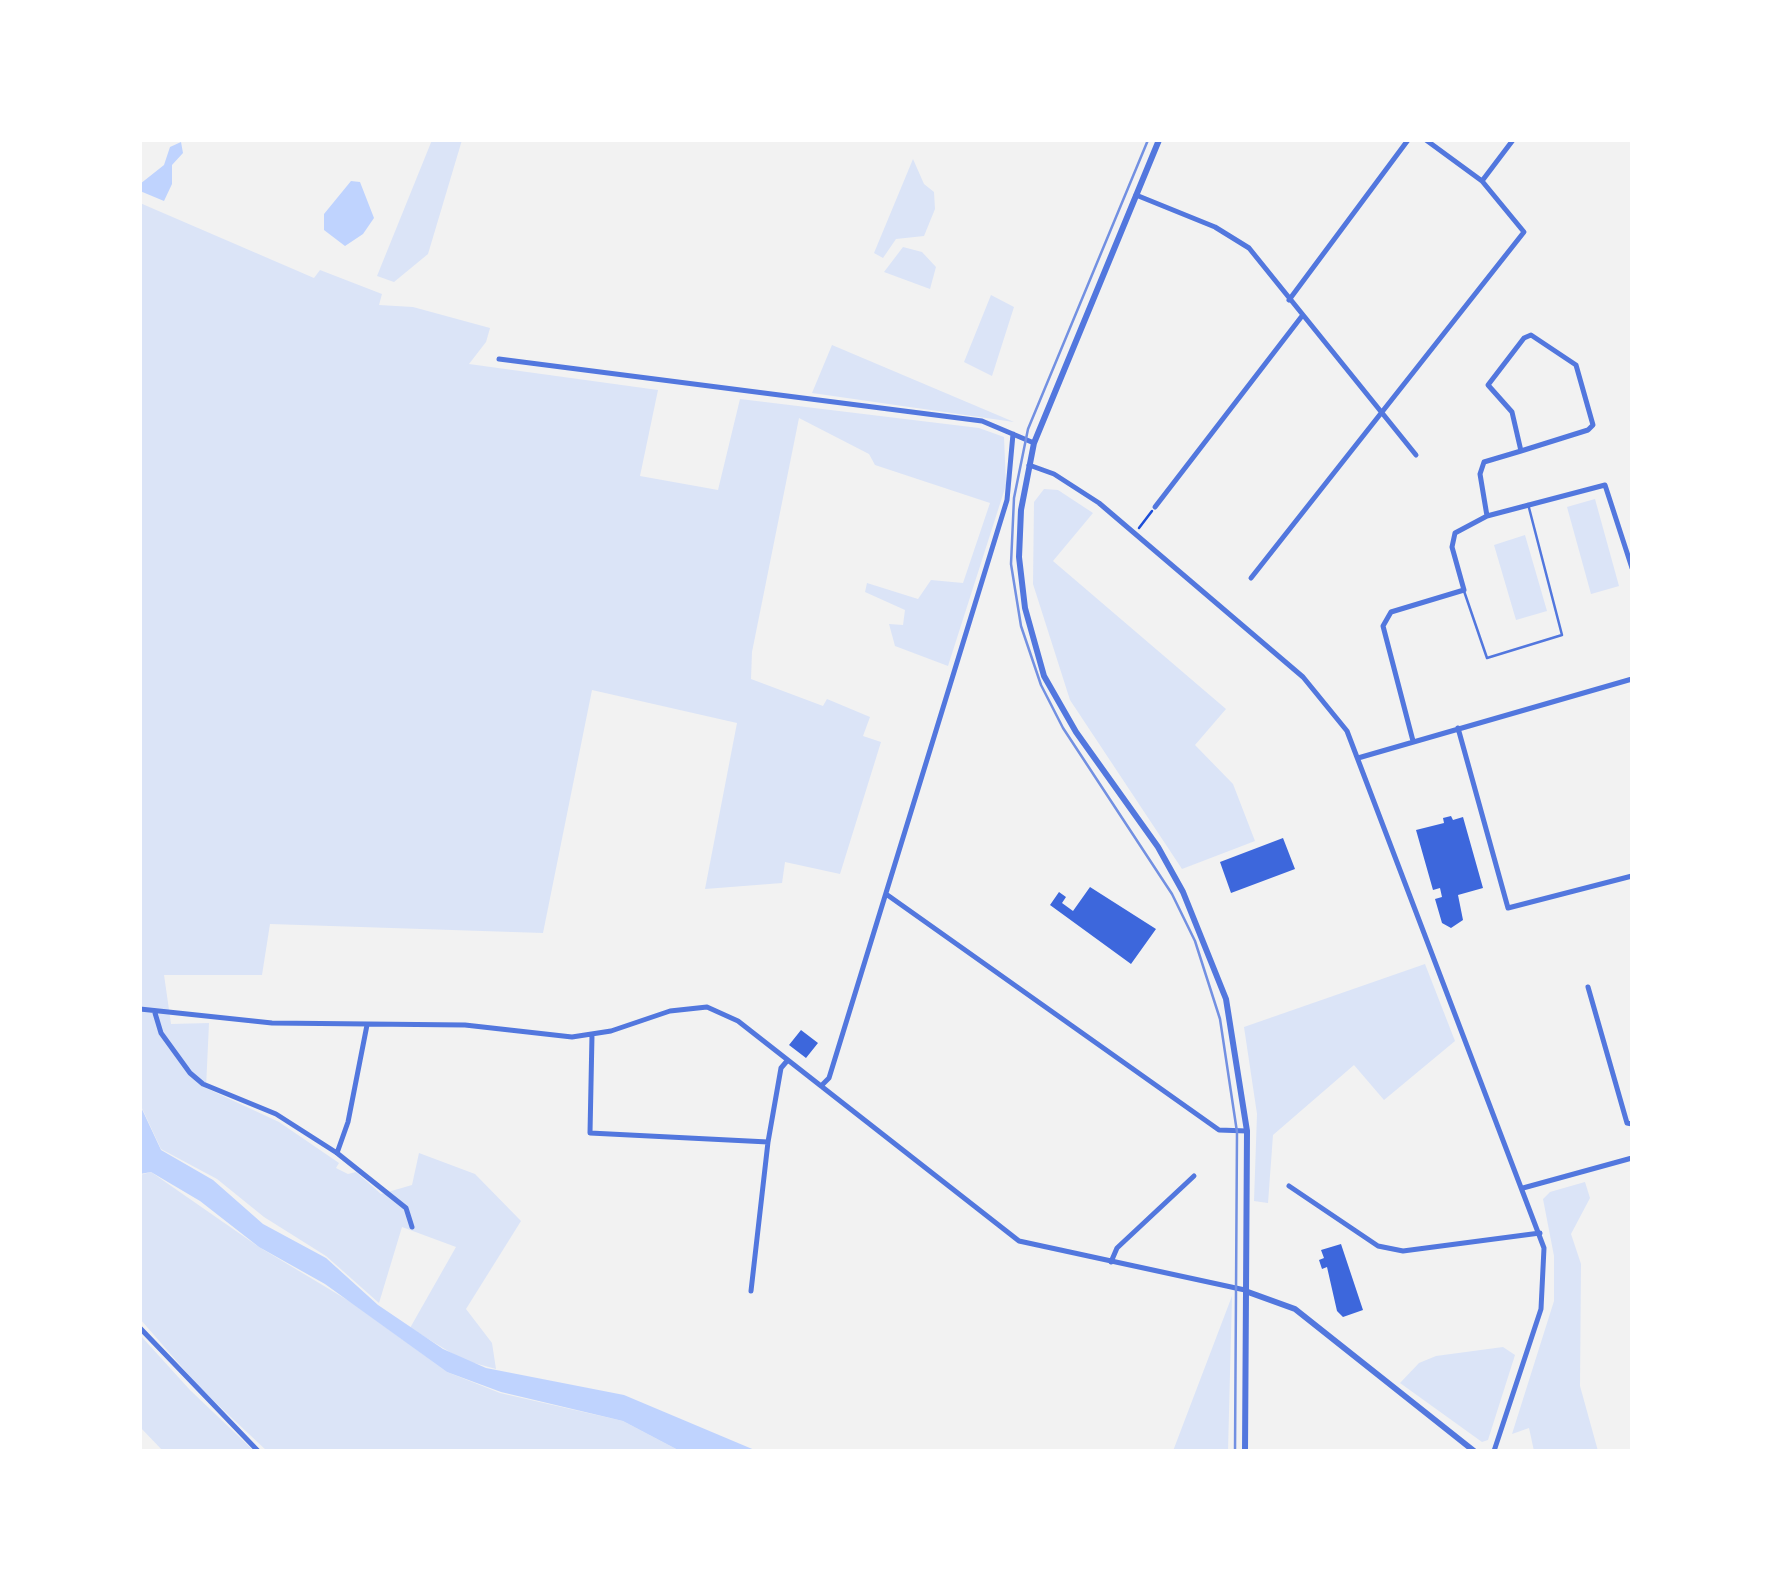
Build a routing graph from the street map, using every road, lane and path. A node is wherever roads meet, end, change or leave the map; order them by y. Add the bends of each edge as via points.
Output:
1 (1160, 140) edge
2 (1408, 140) edge
3 (1426, 140) edge
4 (1513, 140) edge
5 (1482, 181) junction
6 (1136, 194) junction
7 (1290, 300) junction
8 (1302, 316) junction
9 (499, 359) dead end
10 (1382, 411) junction
11 (1013, 434) junction
12 (1034, 443) junction
13 (1521, 451) junction
14 (1416, 456) dead end
15 (1029, 465) junction
16 (1528, 504) junction
17 (1153, 510) joint
18 (1487, 516) junction
19 (1135, 534) junction
20 (1632, 568) edge
21 (1251, 578) dead end
22 (1464, 590) junction
23 (1632, 679) edge
24 (1458, 728) junction
25 (1413, 741) junction
26 (1358, 758) junction
27 (1632, 876) edge
28 (886, 894) junction
29 (1588, 988) dead end
30 (140, 1009) edge
31 (154, 1013) junction
32 (367, 1025) junction
33 (592, 1035) junction
34 (787, 1061) junction
35 (821, 1086) junction
36 (1632, 1124) edge
37 (1247, 1131) junction
38 (768, 1142) junction
39 (337, 1153) junction
40 (1632, 1158) edge
41 (1194, 1176) dead end
42 (1288, 1186) dead end
43 (1523, 1188) junction
44 (412, 1227) dead end
45 (1540, 1232) junction
46 (1111, 1262) junction
47 (751, 1291) dead end
48 (1248, 1292) junction
49 (140, 1328) edge
50 (258, 1451) edge
51 (1244, 1451) edge
52 (1474, 1451) edge
53 (1494, 1451) edge

1 - 6 street
2 - 7 street
3 - 5 street
4 - 5 street
5 - 10 street via 1524,232
6 - 7 street via 1248,248
6 - 12 street
7 - 8 street
8 - 10 street
8 - 17 street
9 - 11 street via 982,421
10 - 14 street
10 - 21 street
11 - 12 street
11 - 28 street via 1008,500
12 - 15 street
13 - 13 street via 1512,412 1488,385 1531,335 1576,365 1593,425
13 - 18 street via 1484,462
15 - 19 street via 1081,490
15 - 37 street via 1019,557 1037,654 1062,710 1158,847 1204,937 1226,999
16 - 18 street
16 - 20 street via 1606,485
16 - 22 lane via 1562,635 1487,658
17 - 19 path
18 - 22 street via 1452,538
19 - 26 street via 1319,692
22 - 25 street via 1392,612 1384,621
23 - 24 street
24 - 25 street
24 - 27 street via 1508,908
25 - 26 street
26 - 43 street
28 - 35 street via 829,1078
28 - 37 street via 1218,1130
29 - 36 street via 1626,1124
30 - 31 street
31 - 32 street
31 - 39 street via 161,1033 204,1084 276,1114
32 - 33 street
32 - 39 street
33 - 34 street via 708,1008 738,1020
33 - 38 street via 590,1133
34 - 35 street
34 - 38 street
35 - 46 street via 1019,1241
37 - 48 street
38 - 47 street
39 - 44 street via 406,1208
40 - 43 street
41 - 46 street via 1117,1248
42 - 45 street via 1378,1246 1403,1251
43 - 45 street
45 - 53 street via 1541,1309
46 - 48 street
48 - 51 street
48 - 52 street via 1296,1309
49 - 50 street

